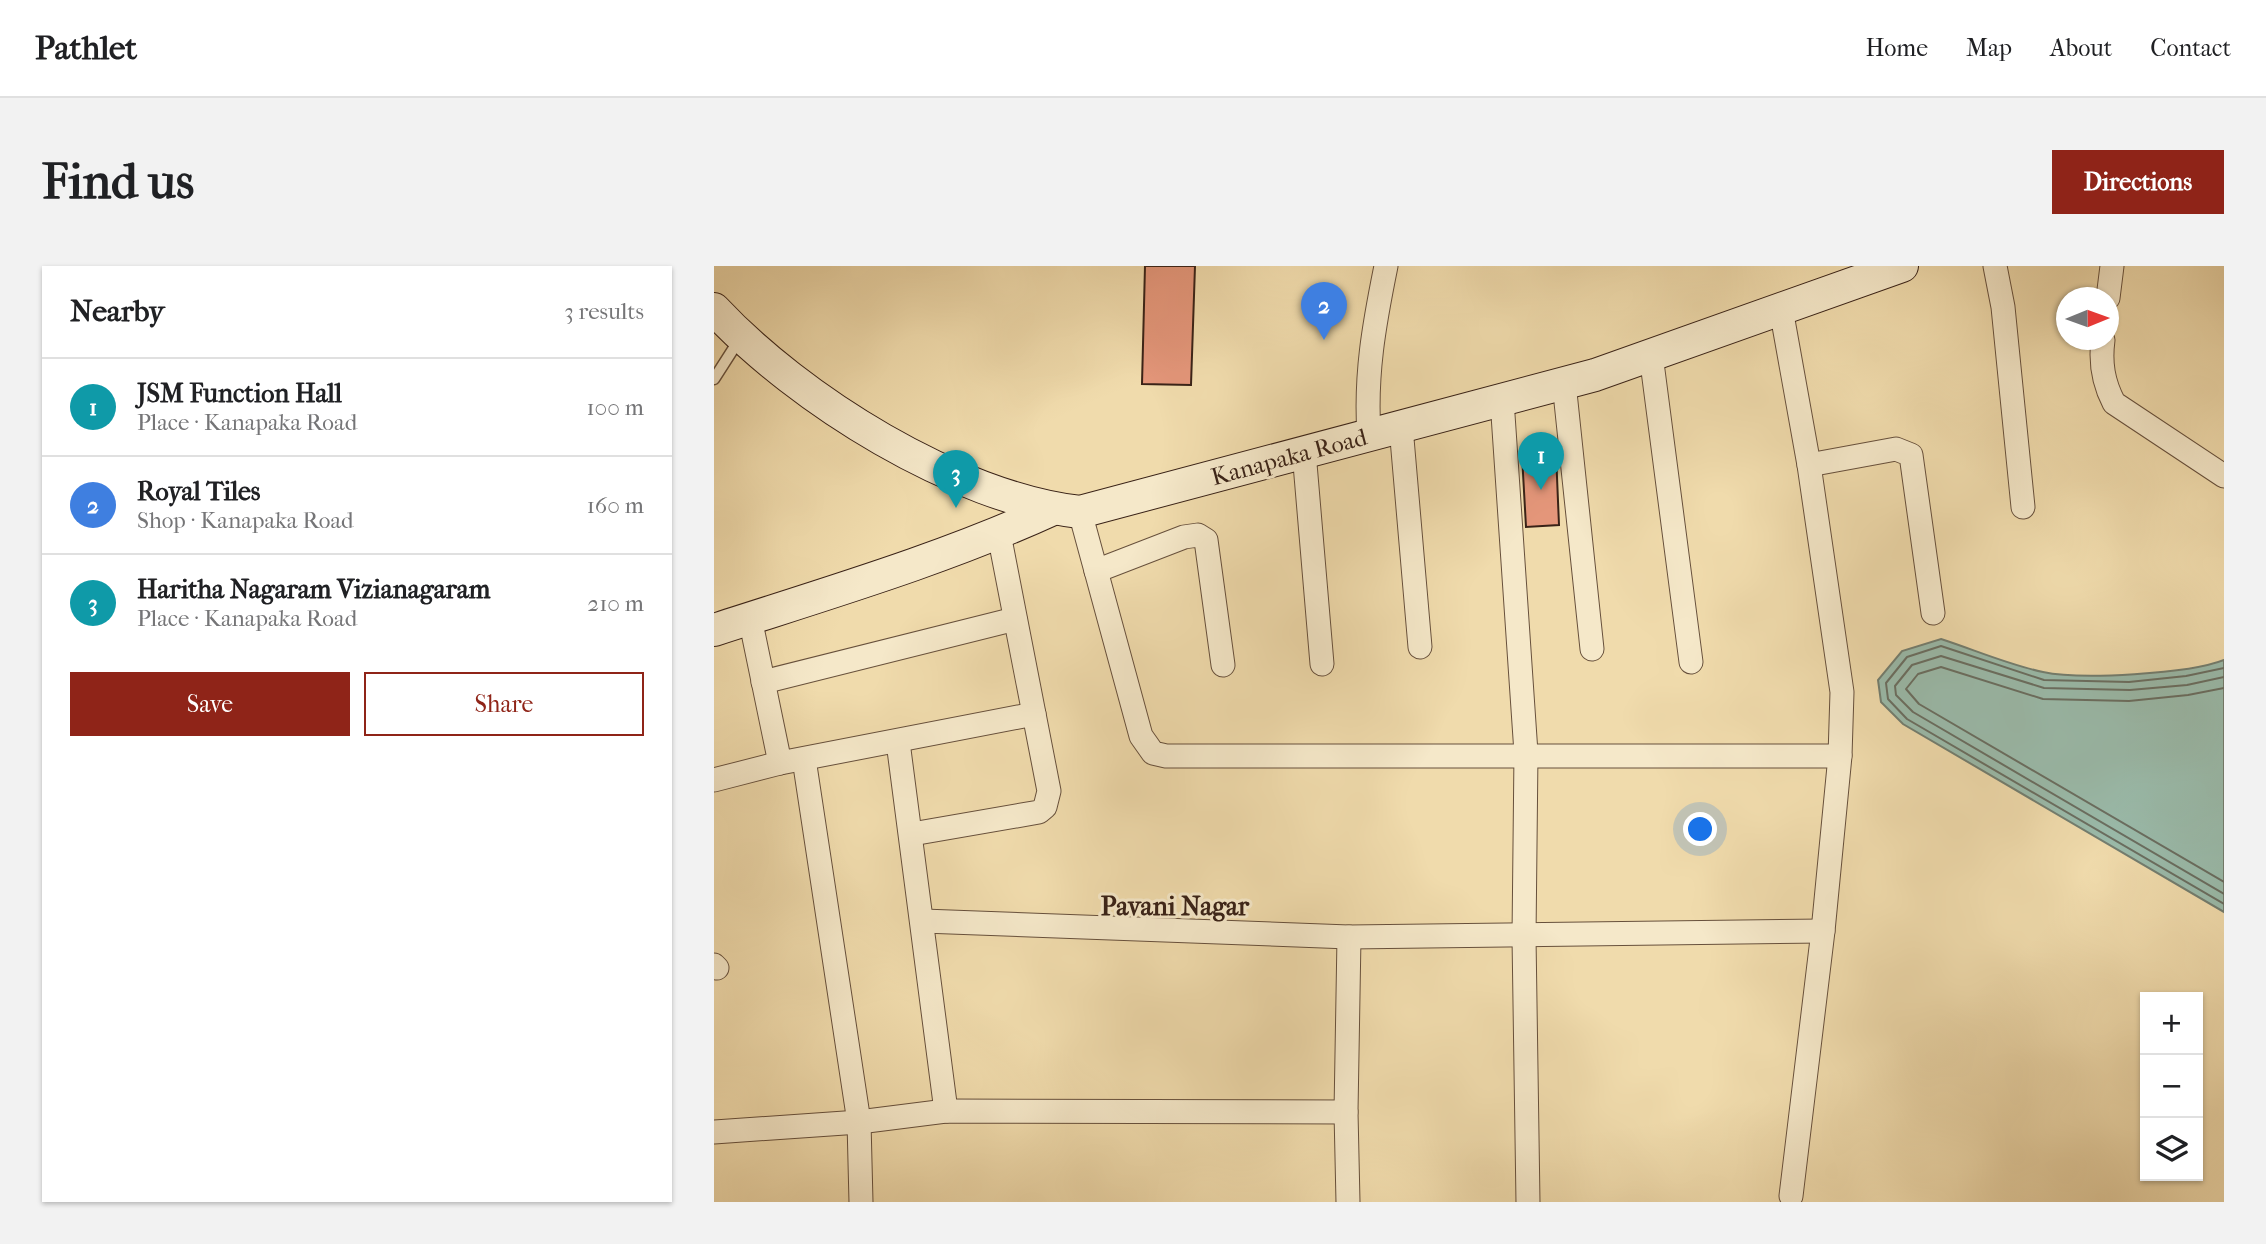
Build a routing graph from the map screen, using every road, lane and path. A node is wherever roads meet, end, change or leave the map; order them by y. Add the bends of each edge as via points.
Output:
1 (1386, 266) edge
2 (1902, 266) edge
3 (1995, 266) edge
4 (2112, 266) edge
5 (2109, 287) edge
6 (714, 309) edge
7 (1781, 309) junction
8 (741, 338) junction
9 (2102, 350) edge
10 (1651, 355) junction
11 (714, 379) edge
12 (1564, 383) junction
13 (1502, 400) junction
14 (1401, 426) junction
15 (1369, 435) junction
16 (1304, 452) junction
17 (1809, 465) junction
18 (2224, 476) edge
19 (2023, 507) dead end
20 (1077, 510) junction
21 (999, 534) junction
22 (1096, 570) junction
23 (1933, 613) dead end
24 (750, 618) junction
25 (1015, 619) junction
26 (714, 630) edge
27 (1420, 647) dead end
28 (1592, 649) dead end
29 (1691, 662) dead end
30 (1322, 664) dead end
31 (1223, 665) dead end
32 (763, 682) junction
33 (1034, 714) junction
34 (898, 742) junction
35 (1526, 753) junction
36 (1840, 756) junction
37 (804, 759) junction
38 (780, 763) junction
39 (714, 780) edge
40 (912, 834) junction
41 (923, 921) junction
42 (1823, 931) junction
43 (1349, 937) junction
44 (1524, 937) junction
45 (946, 1111) junction
46 (1346, 1112) junction
47 (859, 1122) junction
48 (714, 1132) edge
49 (1791, 1196) dead end
50 (861, 1202) edge
51 (1348, 1202) edge
52 (1528, 1202) edge

1 - 15 street via 1368,367
2 - 7 street, Kanapaka Road
3 - 19 street
4 - 5 street
6 - 8 street, Kanapaka Road
7 - 10 street, Kanapaka Road
7 - 17 street
8 - 11 lane
8 - 20 street, Kanapaka Road via 781,372 882,438 968,484
9 - 18 street via 2106,388 2114,403
10 - 12 street, Kanapaka Road
10 - 29 street
12 - 13 street, Kanapaka Road
12 - 28 street
13 - 14 street, Kanapaka Road
13 - 35 street
14 - 15 street, Kanapaka Road
14 - 27 street
15 - 16 street, Kanapaka Road
16 - 20 street, Kanapaka Road via 1132,500
16 - 30 street
17 - 23 street via 1896,449 1911,455
17 - 36 street via 1840,661
20 - 21 street
20 - 22 street
21 - 24 street
21 - 25 street
22 - 31 street via 1184,537 1206,540
22 - 35 street via 1141,736 1153,753
24 - 26 street
24 - 32 street
25 - 32 street
25 - 33 street
32 - 38 street
33 - 34 street
33 - 40 street via 1049,791 1045,807 1039,812
34 - 37 street
34 - 40 street
35 - 36 street
35 - 44 street
36 - 42 street
37 - 38 street
37 - 47 street
38 - 39 street
40 - 41 street
41 - 43 street
41 - 45 street
42 - 44 street
42 - 49 street
43 - 44 street
43 - 46 street
44 - 52 street
45 - 46 street
45 - 47 street
46 - 51 street
47 - 48 street
47 - 50 street

